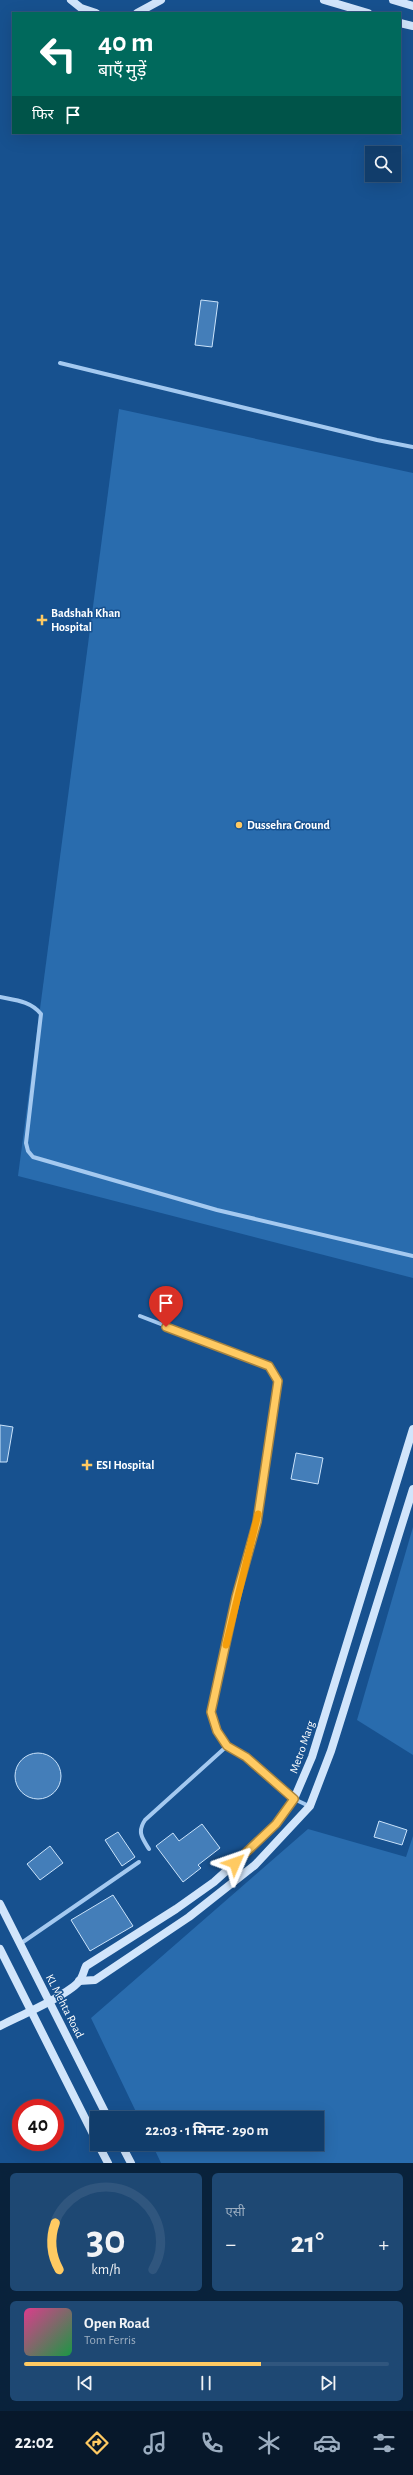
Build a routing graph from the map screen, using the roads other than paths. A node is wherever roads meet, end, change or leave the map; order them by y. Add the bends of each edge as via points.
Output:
1 (71, 0) edge
2 (160, 0) edge
3 (324, 0) edge
4 (393, 0) edge
5 (413, 6) edge
6 (93, 12) edge
7 (139, 12) edge
8 (365, 12) edge
9 (401, 23) edge
10 (413, 26) edge
11 (60, 362) dead end
12 (413, 447) edge
13 (0, 997) edge
14 (413, 1256) edge
15 (140, 1316) dead end
16 (413, 1429) edge
17 (413, 1489) edge
18 (227, 1746) junction
19 (294, 1799) junction
20 (310, 1806) junction
21 (149, 1849) dead end
22 (139, 1862) dead end
23 (0, 1904) edge
24 (20, 1944) junction
25 (0, 1949) edge
26 (79, 1981) junction
27 (49, 2002) junction
28 (31, 2011) junction
29 (0, 2026) edge
30 (104, 2111) edge
31 (90, 2127) edge
32 (102, 2151) edge
33 (125, 2151) edge
34 (108, 2163) edge
35 (131, 2163) edge

1 - 6 street via 81,8
2 - 7 street
3 - 8 street
4 - 5 street
9 - 10 street
11 - 12 street
13 - 14 street via 27,1003 36,1007 41,1014 26,1143 33,1157 217,1210
15 - 18 street via 262,1363 273,1370 278,1381 257,1522 236,1597 211,1705 212,1721
16 - 19 street, Metro Marg via 312,1757
17 - 20 street, Metro Marg via 331,1751
18 - 19 street via 246,1757
18 - 21 street via 145,1820 140,1827 140,1835
19 - 20 street
19 - 26 street, Metro Marg via 276,1824 214,1882 86,1966
20 - 26 street, Metro Marg via 255,1865 189,1917 95,1980
22 - 24 street
23 - 24 street, KL Mehta Road
24 - 27 street, KL Mehta Road
25 - 28 street
26 - 27 street, Metro Marg
27 - 28 street, Metro Marg
27 - 30 street, KL Mehta Road
28 - 29 street, Metro Marg
28 - 31 street
32 - 34 street
33 - 35 street

